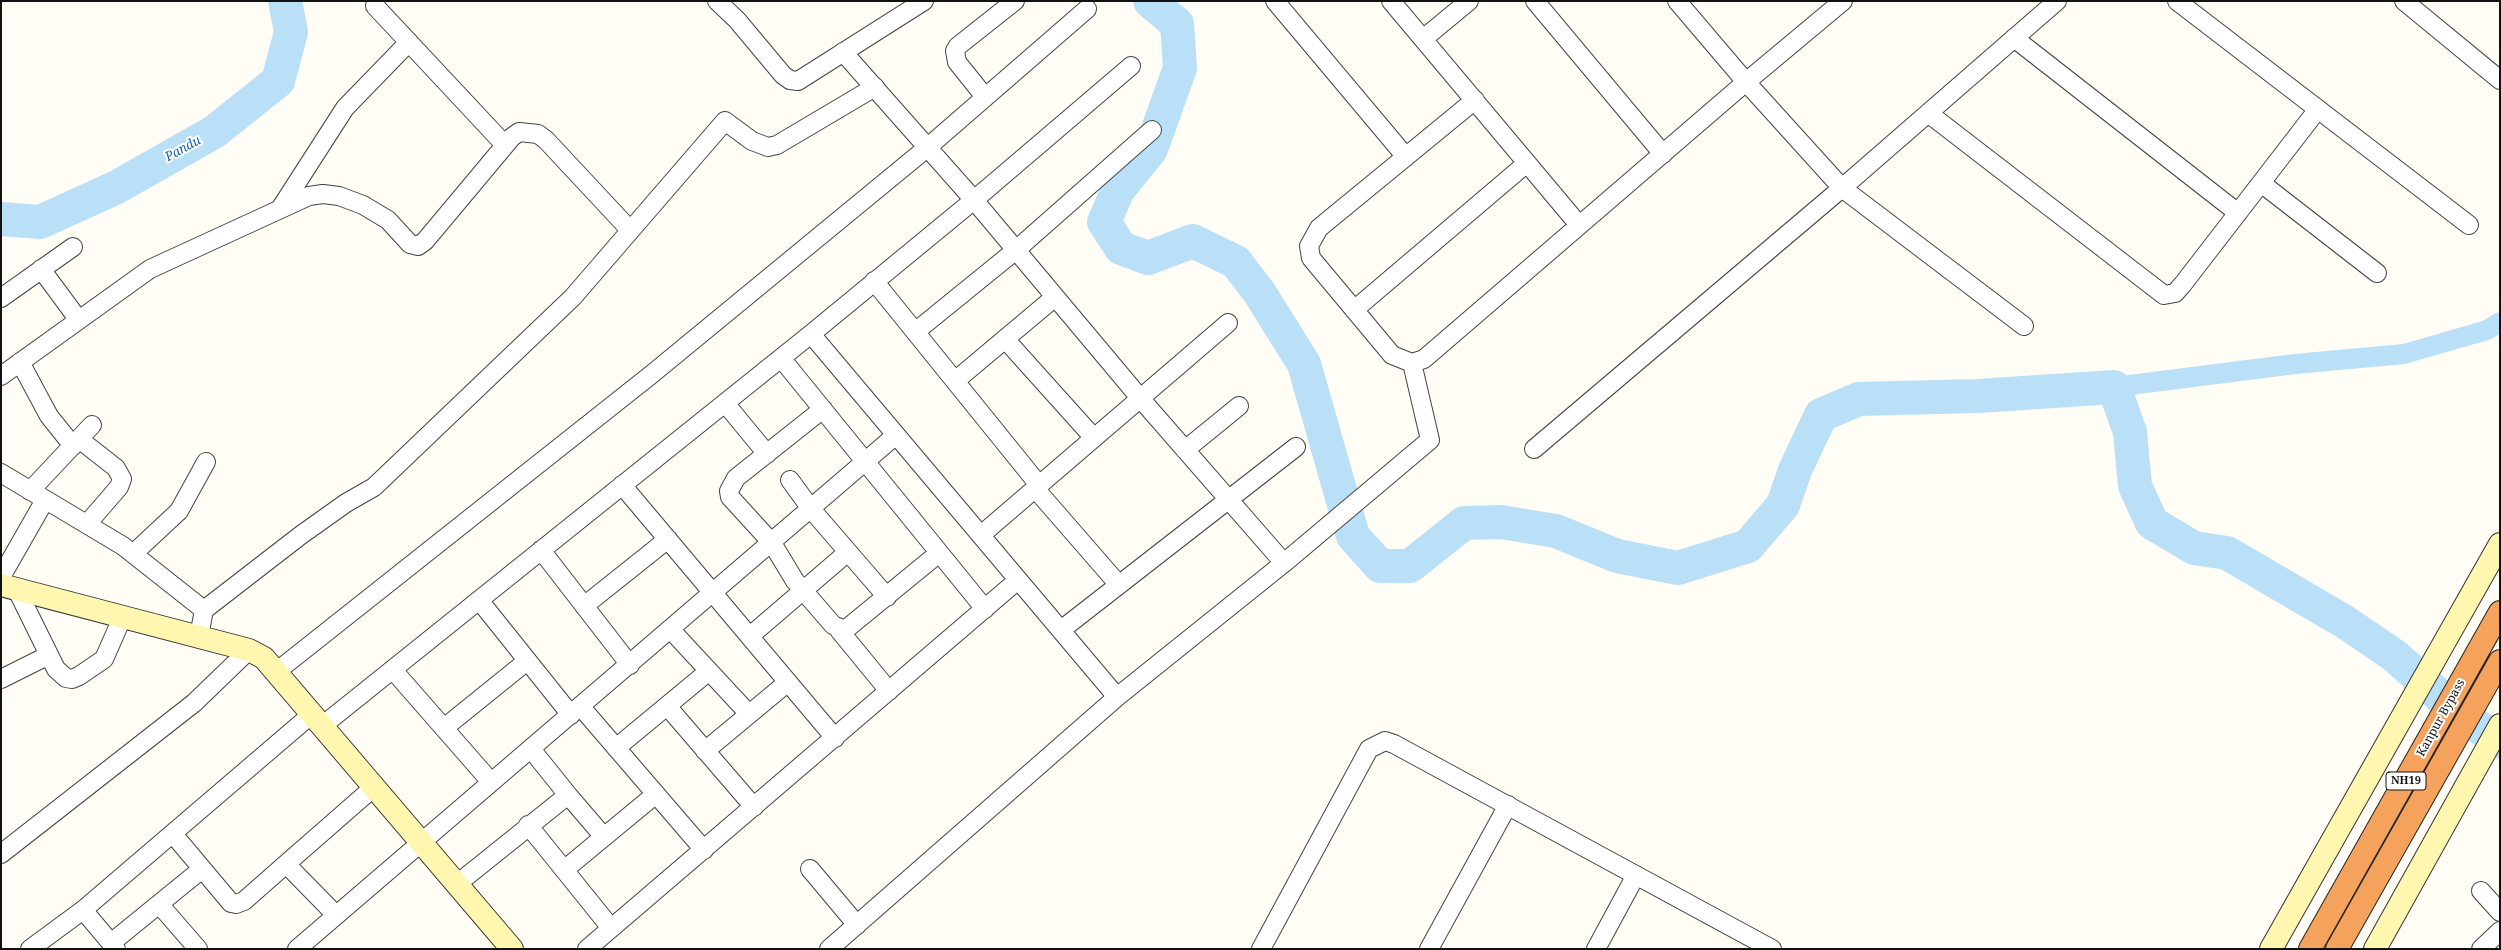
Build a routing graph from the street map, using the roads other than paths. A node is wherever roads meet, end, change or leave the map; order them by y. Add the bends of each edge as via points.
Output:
1 (717, 1) edge
2 (924, 1) edge
3 (1015, 1) edge
4 (1275, 1) edge
5 (1391, 1) edge
6 (1469, 1) edge
7 (1535, 1) edge
8 (1677, 1) edge
9 (1843, 1) edge
10 (2057, 1) edge
11 (2177, 1) edge
12 (2404, 1) edge
13 (375, 6) dead end
14 (1087, 9) dead end
15 (2014, 38) junction
16 (1423, 39) junction
17 (409, 42) junction
18 (843, 52) junction
19 (1131, 66) dead end
20 (2500, 80) edge
21 (1746, 82) junction
22 (875, 87) junction
23 (985, 97) junction
24 (1475, 100) junction
25 (2318, 109) junction
26 (1928, 113) junction
27 (1152, 130) dead end
28 (506, 145) junction
29 (928, 147) junction
30 (1663, 154) junction
31 (1406, 157) junction
32 (1527, 163) junction
33 (2261, 183) junction
34 (1842, 188) junction
35 (974, 200) junction
36 (280, 209) junction
37 (2238, 213) junction
38 (1580, 225) junction
39 (2469, 225) dead end
40 (630, 230) junction
41 (72, 247) dead end
42 (1016, 250) junction
43 (42, 269) junction
44 (2377, 273) dead end
45 (874, 281) junction
46 (1055, 297) junction
47 (1, 298) edge
48 (1354, 310) junction
49 (78, 319) junction
50 (1228, 323) dead end
51 (2024, 326) dead end
52 (915, 332) junction
53 (811, 334) junction
54 (1005, 339) junction
55 (781, 358) junction
56 (20, 362) junction
57 (1412, 363) junction
58 (1, 376) edge
59 (955, 381) junction
60 (1140, 398) junction
61 (725, 402) junction
62 (1239, 406) dead end
63 (823, 409) junction
64 (92, 425) dead end
65 (896, 435) junction
66 (1094, 438) junction
67 (76, 442) junction
68 (1296, 447) dead end
69 (1534, 449) dead end
70 (1185, 450) junction
71 (767, 454) junction
72 (206, 462) dead end
73 (865, 462) junction
74 (1, 473) edge
75 (790, 480) dead end
76 (622, 485) junction
77 (1039, 485) junction
78 (38, 495) junction
79 (1229, 500) junction
80 (811, 509) junction
81 (87, 524) junction
82 (981, 535) junction
83 (668, 539) junction
84 (772, 543) junction
85 (2500, 544) edge
86 (541, 550) junction
87 (848, 552) junction
88 (134, 553) junction
89 (939, 553) junction
90 (1284, 563) junction
91 (1018, 580) junction
92 (6, 584) edge
93 (1119, 585) junction
94 (803, 591) junction
95 (713, 594) junction
96 (887, 597) junction
97 (479, 600) junction
98 (584, 606) junction
99 (985, 609) junction
100 (204, 610) junction
101 (2500, 612) edge
102 (123, 616) junction
103 (671, 630) junction
104 (839, 630) junction
105 (1061, 630) junction
106 (199, 636) junction
107 (750, 636) junction
108 (248, 650) junction
109 (49, 654) junction
110 (527, 661) junction
111 (2500, 661) edge
112 (630, 665) junction
113 (392, 670) junction
114 (709, 671) junction
115 (276, 672) junction
116 (1, 679) edge
117 (788, 682) junction
118 (889, 691) junction
119 (1117, 697) junction
120 (667, 706) junction
121 (576, 711) junction
122 (749, 714) junction
123 (317, 720) junction
124 (2500, 725) edge
125 (444, 728) junction
126 (835, 738) junction
127 (616, 748) junction
128 (531, 749) junction
129 (706, 751) junction
130 (491, 782) junction
131 (374, 787) junction
132 (656, 794) junction
133 (568, 795) junction
134 (1508, 805) junction
135 (754, 807) junction
136 (528, 825) junction
137 (173, 834) junction
138 (604, 837) junction
139 (420, 842) junction
140 (704, 850) junction
141 (1, 854) edge
142 (286, 864) junction
143 (202, 869) junction
144 (564, 870) junction
145 (810, 870) dead end
146 (1636, 875) junction
147 (457, 884) junction
148 (2481, 891) dead end
149 (159, 904) junction
150 (83, 910) junction
151 (2500, 912) edge
152 (336, 915) junction
153 (856, 925) junction
154 (611, 928) junction
155 (2500, 931) edge
156 (114, 946) edge
157 (1763, 947) edge
158 (30, 949) edge
159 (198, 949) edge
160 (297, 949) edge
161 (512, 949) edge
162 (587, 949) edge
163 (829, 949) edge
164 (1261, 949) edge
165 (1429, 949) edge
166 (1596, 949) edge
167 (2271, 949) edge
168 (2310, 949) edge
169 (2337, 949) edge
170 (2375, 949) edge
171 (2481, 949) edge

1 - 18 street via 790,80 798,81 805,78
2 - 18 street
3 - 23 street via 955,51 957,62
4 - 31 street
5 - 16 street
6 - 16 street
7 - 30 street
8 - 21 street
9 - 21 street
10 - 15 street
11 - 25 street
12 - 20 street
13 - 17 street
14 - 23 street
15 - 26 street
15 - 37 street
16 - 24 street
17 - 28 street
17 - 36 street via 345,108
18 - 22 street
19 - 35 street
21 - 30 street
21 - 34 street
22 - 29 street
22 - 40 street via 777,145 768,147 752,142 725,121
23 - 29 street
24 - 31 street
24 - 32 street
25 - 33 street
25 - 39 street
26 - 34 street
26 - 37 street via 2164,295 2175,293 2184,284
27 - 42 street
28 - 36 street via 418,246 410,244 378,213 339,196 309,196
28 - 40 street via 519,132 538,134
29 - 35 street
29 - 115 street via 652,374
30 - 38 street
31 - 48 street via 1319,228 1309,246 1311,258
32 - 38 street
32 - 48 street
33 - 37 street
33 - 44 street
34 - 51 street
34 - 69 street
35 - 42 street
35 - 45 street
36 - 49 street via 150,269
38 - 57 street via 1424,359
40 - 100 street via 573,297 374,487 346,502
41 - 43 street
42 - 46 street
42 - 52 street
43 - 47 street
43 - 49 street
45 - 52 street
45 - 53 street
46 - 54 street
46 - 60 street
48 - 57 street via 1392,355
49 - 56 street
50 - 60 street
52 - 59 street
53 - 55 street
53 - 65 street
54 - 59 street
54 - 66 street
55 - 61 street
55 - 63 street
56 - 58 street
56 - 67 street via 50,416
57 - 90 street via 1430,440
59 - 77 street
60 - 66 street
60 - 70 street
61 - 71 street
61 - 76 street
62 - 70 street
63 - 71 street
63 - 73 street
64 - 67 street
65 - 73 street
65 - 82 street
66 - 77 street
67 - 78 street
67 - 81 street via 116,468 122,479 119,487
68 - 79 street
70 - 79 street
71 - 84 street via 736,478 728,490 730,497
72 - 88 street via 179,511
73 - 80 street
73 - 89 street
74 - 78 street
75 - 80 street
76 - 83 street
76 - 86 street
77 - 82 street
77 - 93 street via 1039,493
78 - 81 street
78 - 92 street
79 - 90 street
79 - 93 street
80 - 84 street
80 - 87 street
81 - 88 street
82 - 91 street
83 - 95 street
83 - 98 street
84 - 94 street
84 - 95 street
85 - 167 main road
86 - 97 street
86 - 98 street
87 - 94 street
87 - 96 street
88 - 100 street
89 - 96 street
89 - 99 street
90 - 119 street
91 - 99 street
91 - 105 street
92 - 102 main road
92 - 109 street
93 - 105 street
94 - 104 street
94 - 107 street
95 - 103 street
95 - 107 street
96 - 104 street via 852,626
97 - 110 street
97 - 113 street
98 - 112 street
99 - 118 street
100 - 106 street
101 - 168 highway, Kanpur Bypass / NH19
102 - 106 main road
102 - 109 street via 104,659 79,676 72,679 60,674
103 - 112 street
103 - 114 street
104 - 118 street
105 - 119 street
106 - 108 main road
107 - 117 street
108 - 115 main road via 264,658
108 - 141 street via 194,703
109 - 116 street
110 - 121 street
110 - 125 street
111 - 169 highway, Kanpur Bypass / NH19
112 - 121 street
113 - 123 street
113 - 125 street
114 - 120 street
114 - 122 street
115 - 123 main road
117 - 122 street
117 - 126 street
118 - 126 street
119 - 153 street
120 - 127 street
120 - 129 street
121 - 127 street
121 - 128 street
122 - 129 street
123 - 131 main road
123 - 137 street
124 - 170 main road
125 - 130 street
126 - 135 street
127 - 132 street
128 - 130 street
128 - 133 street
129 - 135 street
130 - 139 street
131 - 139 main road
131 - 142 street
132 - 138 street
132 - 140 street
133 - 136 street
133 - 138 street
134 - 146 street
134 - 164 street via 1394,744 1385,741 1377,743 1369,749
134 - 165 street
135 - 140 street
136 - 144 street
136 - 147 street
137 - 143 street
137 - 150 street
138 - 144 street
139 - 147 main road
139 - 152 street
140 - 154 street
142 - 143 street via 244,901 236,904 231,903
142 - 152 street
143 - 149 street
144 - 154 street
145 - 153 street
146 - 157 street
146 - 166 street
147 - 161 main road
148 - 151 street
149 - 156 street
149 - 159 street
150 - 156 street
150 - 158 street
152 - 160 street
153 - 163 street
154 - 162 street
155 - 171 street

